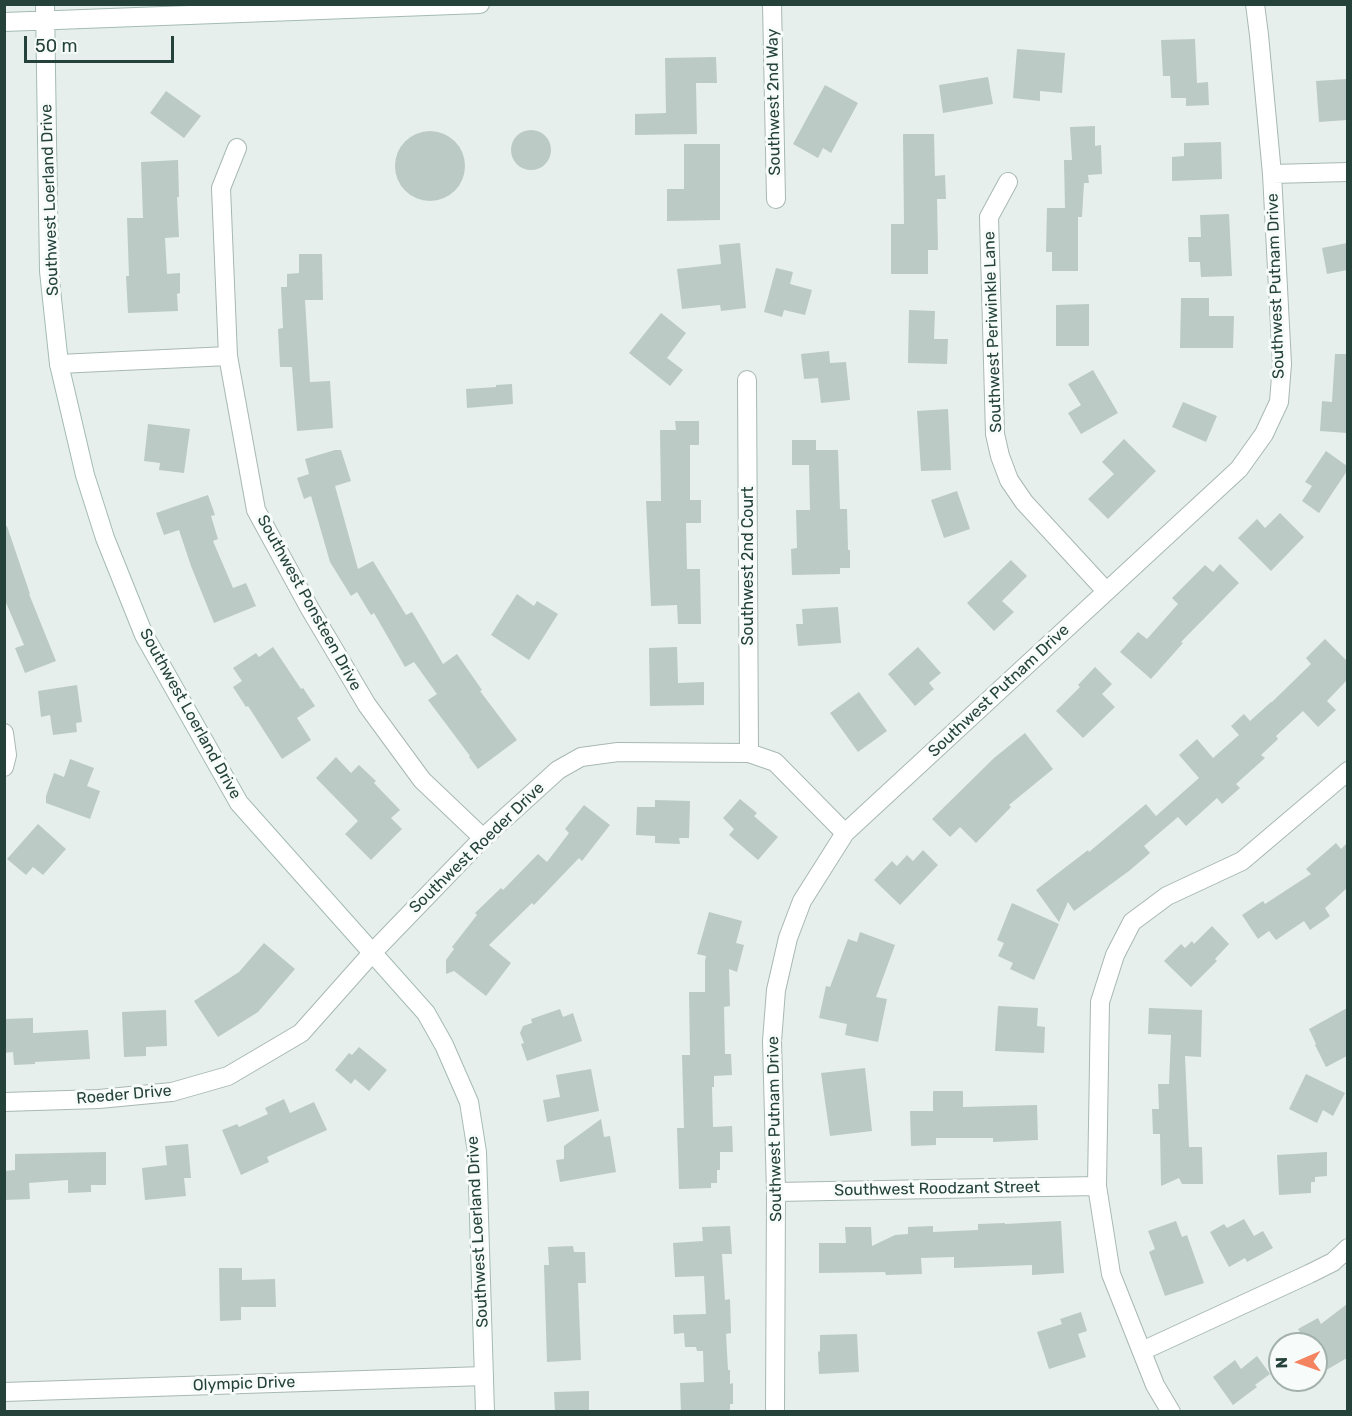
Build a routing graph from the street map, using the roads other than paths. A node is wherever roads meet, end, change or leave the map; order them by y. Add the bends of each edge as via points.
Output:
1 (480, 4) edge
2 (772, 4) edge
3 (1255, 4) edge
4 (46, 13) edge
5 (4, 22) edge
6 (237, 148) dead end
7 (1347, 172) edge
8 (1272, 174) junction
9 (1008, 182) dead end
10 (776, 199) dead end
11 (228, 356) junction
12 (60, 364) junction
13 (747, 380) dead end
14 (1106, 591) junction
15 (4, 733) edge
16 (749, 753) junction
17 (4, 767) edge
18 (1347, 771) edge
19 (845, 833) junction
20 (483, 838) junction
21 (373, 952) junction
22 (4, 1102) edge
23 (1097, 1186) junction
24 (776, 1191) junction
25 (1347, 1248) edge
26 (1142, 1351) junction
27 (484, 1376) junction
28 (4, 1392) edge
29 (484, 1412) edge
30 (775, 1412) edge
31 (1171, 1412) edge

1 - 4 street
2 - 10 street, Southwest 2nd Way
3 - 8 street, Southwest Putnam Drive
4 - 5 street
4 - 12 street, Southwest Loerland Drive via 49,271
6 - 11 street, Southwest Ponsteen Drive via 221,188
7 - 8 street
8 - 14 street, Southwest Putnam Drive via 1282,364 1279,402 1264,434 1239,469
9 - 14 street, Southwest Periwinkle Lane via 989,217 995,434 999,456 1024,502
11 - 12 street
11 - 20 street, Southwest Ponsteen Drive via 256,510 367,705 422,780
12 - 21 street, Southwest Loerland Drive via 88,485 144,635 239,803
13 - 16 street, Southwest 2nd Court
14 - 19 street, Southwest Putnam Drive
15 - 17 street
16 - 19 street, Southwest Roeder Drive via 776,762
16 - 20 street, Southwest Roeder Drive via 618,752 581,757 558,770
18 - 23 street via 1242,861 1167,896 1132,922 1115,955 1100,1002
19 - 24 street, Southwest Putnam Drive via 802,901 788,938 776,990 772,1041
20 - 21 street, Southwest Roeder Drive
21 - 22 street, Roeder Drive via 301,1033 228,1076 172,1092
21 - 27 street, Southwest Loerland Drive via 426,1013 469,1102 477,1152
23 - 24 street, Southwest Roodzant Street
23 - 26 street via 1111,1274
24 - 30 street, Southwest Putnam Drive
25 - 26 street via 1333,1262
26 - 31 street
27 - 28 street, Olympic Drive
27 - 29 street, Southwest Loerland Drive

